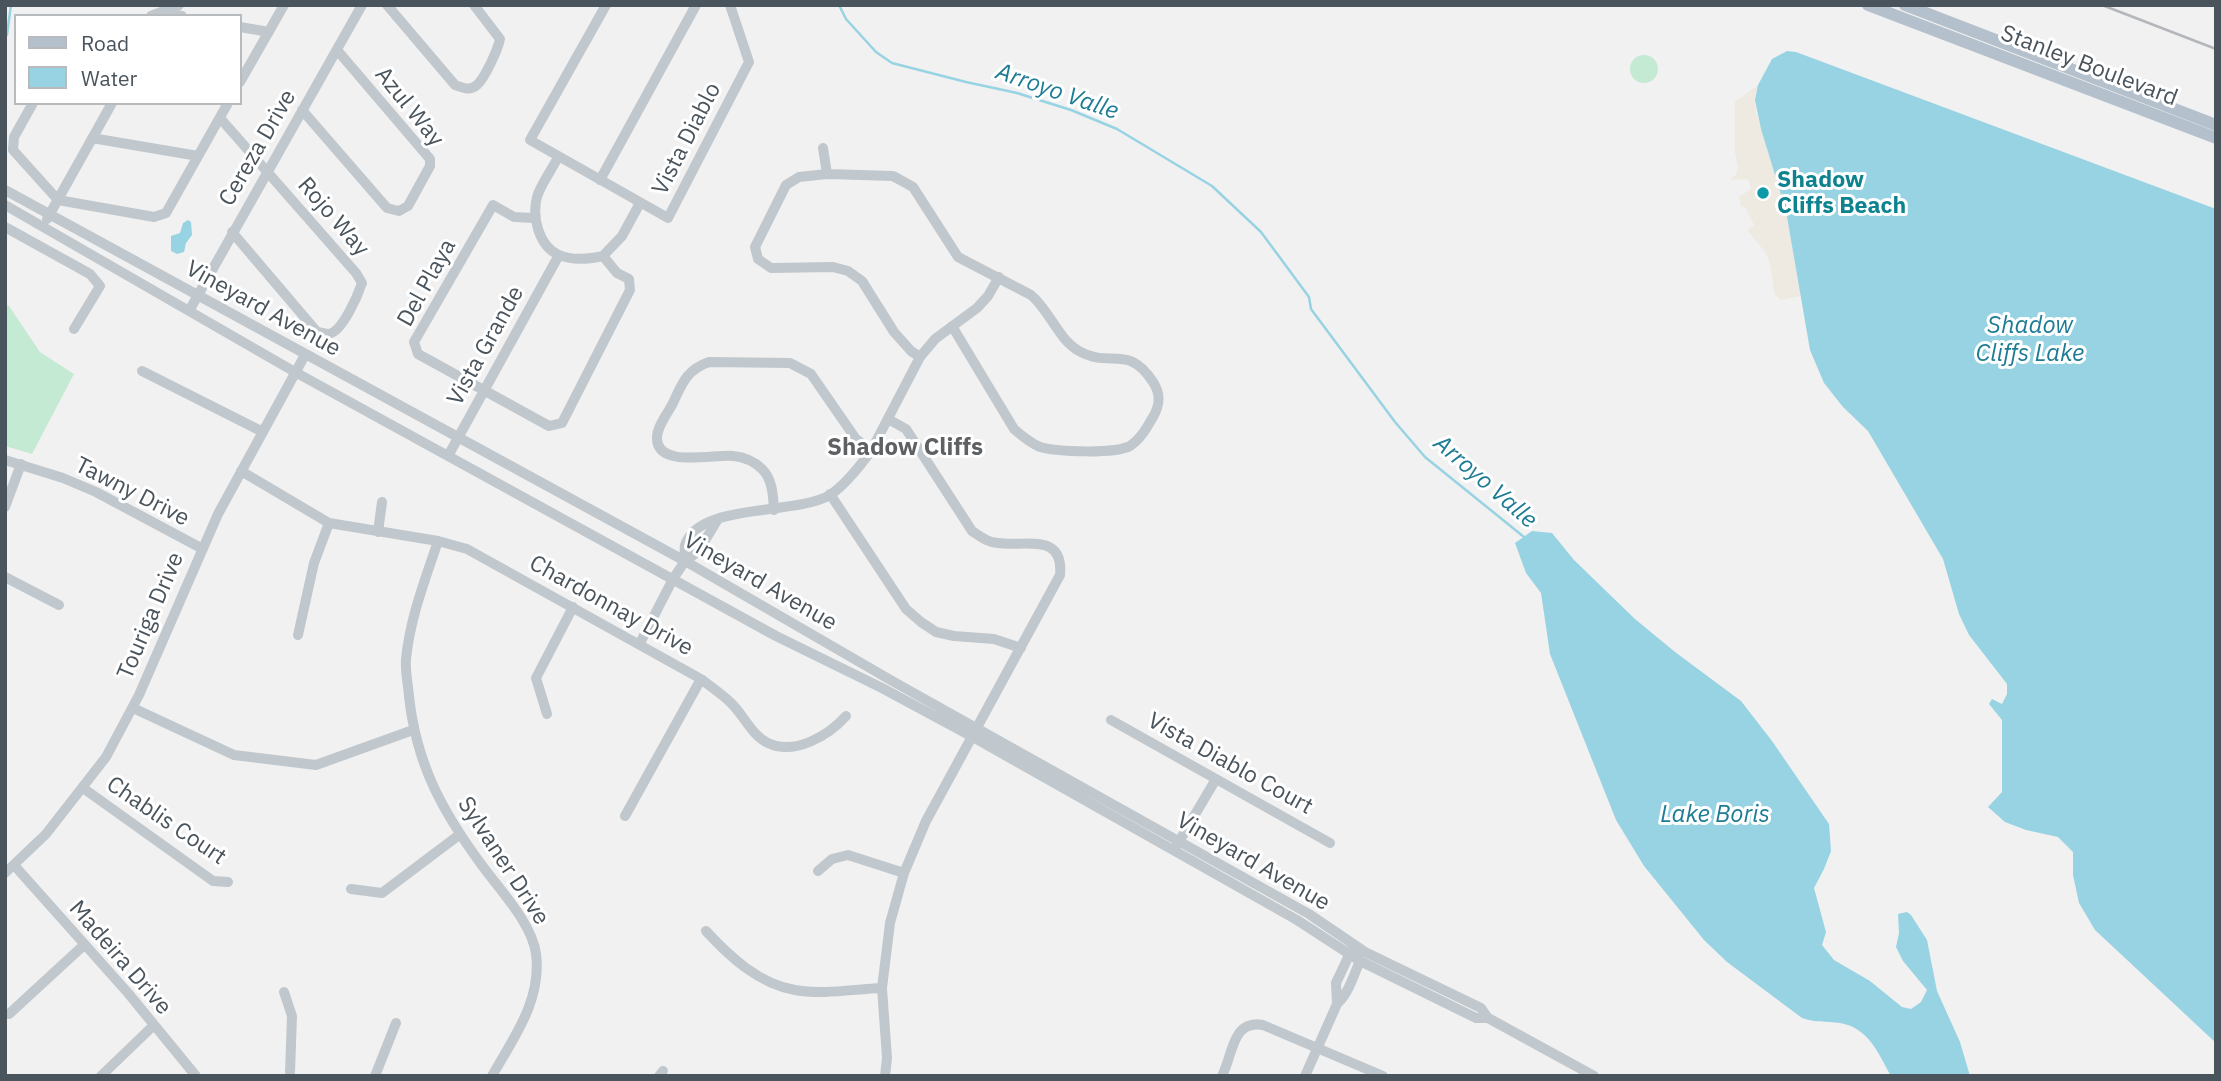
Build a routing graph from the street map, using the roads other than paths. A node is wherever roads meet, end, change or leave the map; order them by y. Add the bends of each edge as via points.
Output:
1 (179, 5) edge
2 (284, 5) edge
3 (362, 5) edge
4 (387, 5) edge
5 (474, 5) edge
6 (606, 5) edge
7 (696, 5) edge
8 (730, 5) edge
9 (1868, 5) edge
10 (1905, 5) edge
11 (161, 14) edge
12 (242, 27) edge
13 (268, 32) junction
14 (337, 50) junction
15 (242, 78) edge
16 (32, 105) edge
17 (111, 105) edge
18 (227, 105) edge
19 (302, 110) junction
20 (220, 118) junction
21 (2216, 125) edge
22 (92, 138) junction
23 (2216, 138) edge
24 (823, 148) dead end
25 (198, 156) junction
26 (558, 157) junction
27 (267, 170) junction
28 (827, 174) junction
29 (600, 180) junction
30 (5, 190) edge
31 (18, 198) junction
32 (58, 200) junction
33 (640, 203) junction
34 (9, 207) edge
35 (49, 214) junction
36 (534, 218) junction
37 (5, 221) edge
38 (43, 226) junction
39 (5, 227) edge
40 (232, 232) junction
41 (559, 255) junction
42 (603, 256) junction
43 (999, 277) junction
44 (198, 295) junction
45 (189, 311) junction
46 (952, 326) junction
47 (74, 329) dead end
48 (305, 355) junction
49 (920, 357) junction
50 (142, 371) dead end
51 (295, 372) junction
52 (484, 390) junction
53 (888, 419) junction
54 (263, 432) junction
55 (458, 437) junction
56 (871, 451) junction
57 (448, 456) junction
58 (5, 460) edge
59 (21, 464) junction
60 (241, 471) junction
61 (830, 494) junction
62 (382, 502) dead end
63 (5, 507) edge
64 (774, 510) junction
65 (329, 523) junction
66 (378, 532) junction
67 (438, 541) junction
68 (201, 548) junction
69 (684, 561) junction
70 (5, 577) edge
71 (673, 579) junction
72 (59, 605) dead end
73 (573, 607) junction
74 (298, 635) dead end
75 (640, 643) junction
76 (1021, 648) junction
77 (701, 679) junction
78 (133, 708) junction
79 (547, 714) dead end
80 (846, 716) dead end
81 (1111, 720) dead end
82 (413, 730) junction
83 (975, 733) junction
84 (1216, 779) junction
85 (83, 789) junction
86 (625, 816) dead end
87 (460, 835) junction
88 (1330, 843) dead end
89 (1177, 846) junction
90 (14, 865) junction
91 (818, 871) dead end
92 (5, 873) edge
93 (904, 873) junction
94 (228, 882) dead end
95 (351, 890) dead end
96 (706, 931) dead end
97 (85, 945) junction
98 (1351, 950) junction
99 (1360, 961) junction
100 (883, 988) junction
101 (284, 992) dead end
102 (1337, 1004) junction
103 (9, 1014) dead end
104 (1488, 1018) junction
105 (396, 1023) dead end
106 (153, 1026) junction
107 (1318, 1048) junction
108 (290, 1075) edge
109 (101, 1076) edge
110 (196, 1076) edge
111 (375, 1076) edge
112 (492, 1076) edge
113 (885, 1076) edge
114 (1222, 1076) edge
115 (1305, 1076) edge
116 (1382, 1076) edge
117 (1594, 1076) edge

1 - 11 street
2 - 13 street
3 - 14 street, Cereza Drive
4 - 5 street via 455,85 467,89 477,85 500,39
6 - 26 street via 530,140
7 - 29 street
8 - 33 street, Vista Diablo via 749,62 668,218
9 - 23 main road, Stanley Boulevard
10 - 21 main road, Stanley Boulevard
12 - 13 street
13 - 15 street
14 - 19 street, Cereza Drive
14 - 19 street, Azul Way via 430,159 408,206 398,211 387,208
16 - 32 street via 14,137 13,150
17 - 22 street
18 - 20 street
19 - 27 street, Cereza Drive
20 - 25 street
20 - 27 street, Rojo Way
22 - 25 street
22 - 32 street
24 - 28 street
25 - 32 street via 166,213 154,217
26 - 29 street
26 - 36 street via 538,195
27 - 40 street, Cereza Drive
27 - 40 street, Rojo Way via 362,283 338,330 328,334 317,331
28 - 43 street via 893,176 913,187 958,257
28 - 49 street via 799,177 786,186 755,247 758,259 771,268 848,271 862,281 894,332
29 - 33 street, Vista Diablo
30 - 31 street, Vineyard Avenue
31 - 34 street
31 - 35 street, Vineyard Avenue
32 - 35 street
33 - 42 street via 622,236
34 - 37 street
34 - 38 street, Vineyard Avenue
35 - 38 street
35 - 44 street, Vineyard Avenue
36 - 41 street via 549,248
36 - 52 street, Del Playa via 514,217 493,205 414,342 418,354
38 - 45 street, Vineyard Avenue
39 - 47 street via 89,274 100,286
40 - 44 street, Cereza Drive
41 - 42 street via 577,259
41 - 52 street, Vista Grande
42 - 52 street via 628,279 630,290 562,423 549,426
43 - 46 street via 977,308
43 - 46 street via 1040,302 1076,350 1092,358 1128,358 1137,363 1159,395 1158,408 1139,439 1113,450 1056,450 1026,439 1014,429
44 - 45 street, Cereza Drive
44 - 48 street, Vineyard Avenue
45 - 51 street, Vineyard Avenue
46 - 49 street
48 - 51 street, Touriga Drive
48 - 55 street, Vineyard Avenue
49 - 53 street
50 - 54 street
51 - 54 street, Touriga Drive
51 - 57 street, Vineyard Avenue
52 - 55 street, Vista Grande
53 - 56 street
53 - 76 street via 906,429 972,531 986,541 1048,545 1058,553 1060,575
54 - 60 street, Touriga Drive
55 - 57 street, Vista Grande
55 - 69 street, Vineyard Avenue
56 - 61 street
56 - 64 street via 856,439 811,374 801,367 790,363 700,365 689,373 659,428 660,449 671,457 734,456 750,461 764,470 772,487
57 - 71 street, Vineyard Avenue
58 - 59 street, Tawny Drive
59 - 63 street
59 - 68 street, Tawny Drive via 96,492
60 - 65 street
60 - 68 street, Touriga Drive
61 - 64 street
61 - 76 street via 906,608 921,622 936,632 994,639
62 - 66 street
64 - 69 street via 718,519 698,552
65 - 66 street, Chardonnay Drive
65 - 74 street via 314,563
66 - 67 street, Chardonnay Drive
67 - 73 street, Chardonnay Drive via 467,549
67 - 82 street, Sylvaner Drive via 413,615 406,662
68 - 78 street, Touriga Drive
69 - 71 street
69 - 83 street, Vineyard Avenue
70 - 72 street
71 - 75 street
71 - 83 street, Vineyard Avenue via 776,636
73 - 75 street, Chardonnay Drive
73 - 79 street via 536,678
75 - 77 street, Chardonnay Drive
76 - 83 street
77 - 80 street, Chardonnay Drive via 733,705 767,743 789,747 809,742 833,731
77 - 86 street
78 - 82 street via 234,755 316,765
78 - 85 street, Touriga Drive
81 - 84 street, Vista Diablo Court
82 - 87 street, Sylvaner Drive via 434,791
83 - 89 street, Vineyard Avenue
83 - 93 street via 926,821
84 - 88 street, Vista Diablo Court
84 - 89 street
85 - 90 street, Touriga Drive
85 - 94 street, Chablis Court via 213,881
87 - 95 street via 382,893
87 - 112 street, Sylvaner Drive via 528,928 536,952 530,1009
89 - 98 street, Vineyard Avenue via 1308,915
90 - 92 street, Touriga Drive
90 - 97 street, Madeira Drive
91 - 93 street via 832,859 848,855
93 - 100 street via 890,923
96 - 100 street via 724,951 768,982 795,990
97 - 103 street
97 - 106 street, Madeira Drive
98 - 99 street
98 - 102 street via 1336,983
98 - 104 street, Vineyard Avenue via 1481,1008
99 - 102 street
99 - 104 street, Vineyard Avenue via 1476,1018
100 - 113 street
101 - 108 street via 292,1016
102 - 107 street
104 - 117 street, Vineyard Avenue
105 - 111 street
106 - 109 street
106 - 110 street, Madeira Drive
107 - 114 street via 1263,1025 1247,1025 1238,1034
107 - 115 street
107 - 116 street

